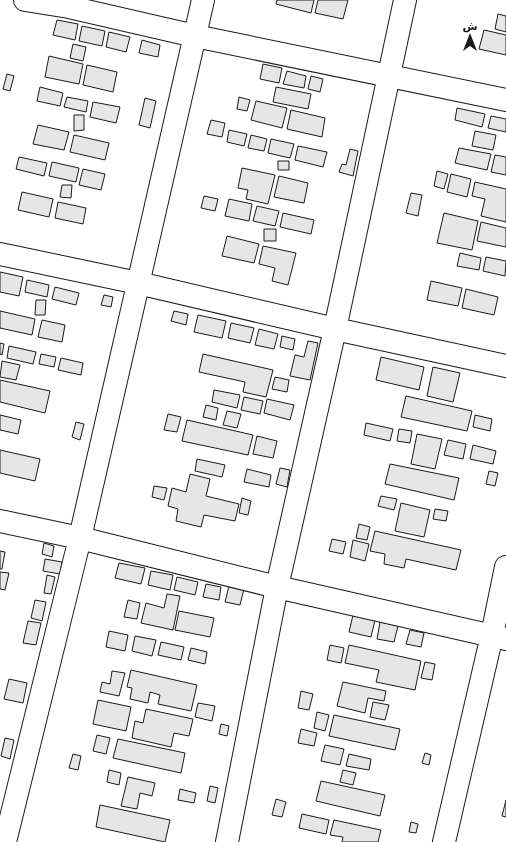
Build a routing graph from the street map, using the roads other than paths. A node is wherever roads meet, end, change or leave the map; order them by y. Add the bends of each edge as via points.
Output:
1 (25, 0) edge
2 (203, 0) edge
3 (405, 0) edge
4 (195, 36) junction
5 (388, 76) junction
6 (506, 100) edge
7 (0, 254) edge
8 (138, 282) junction
9 (335, 330) junction
10 (506, 366) edge
11 (0, 521) edge
12 (80, 538) junction
13 (506, 567) edge
14 (277, 587) junction
15 (499, 637) edge
16 (5, 842) edge
17 (227, 842) edge
18 (444, 842) edge

1 - 4 street via 69,7
2 - 4 street
3 - 5 street
4 - 5 street
4 - 8 street
5 - 6 street
5 - 9 street
7 - 8 street
8 - 9 street
8 - 12 street
9 - 10 street
9 - 14 street
11 - 12 street
12 - 14 street
12 - 16 street
13 - 15 street
14 - 15 street
14 - 17 street
15 - 18 street

